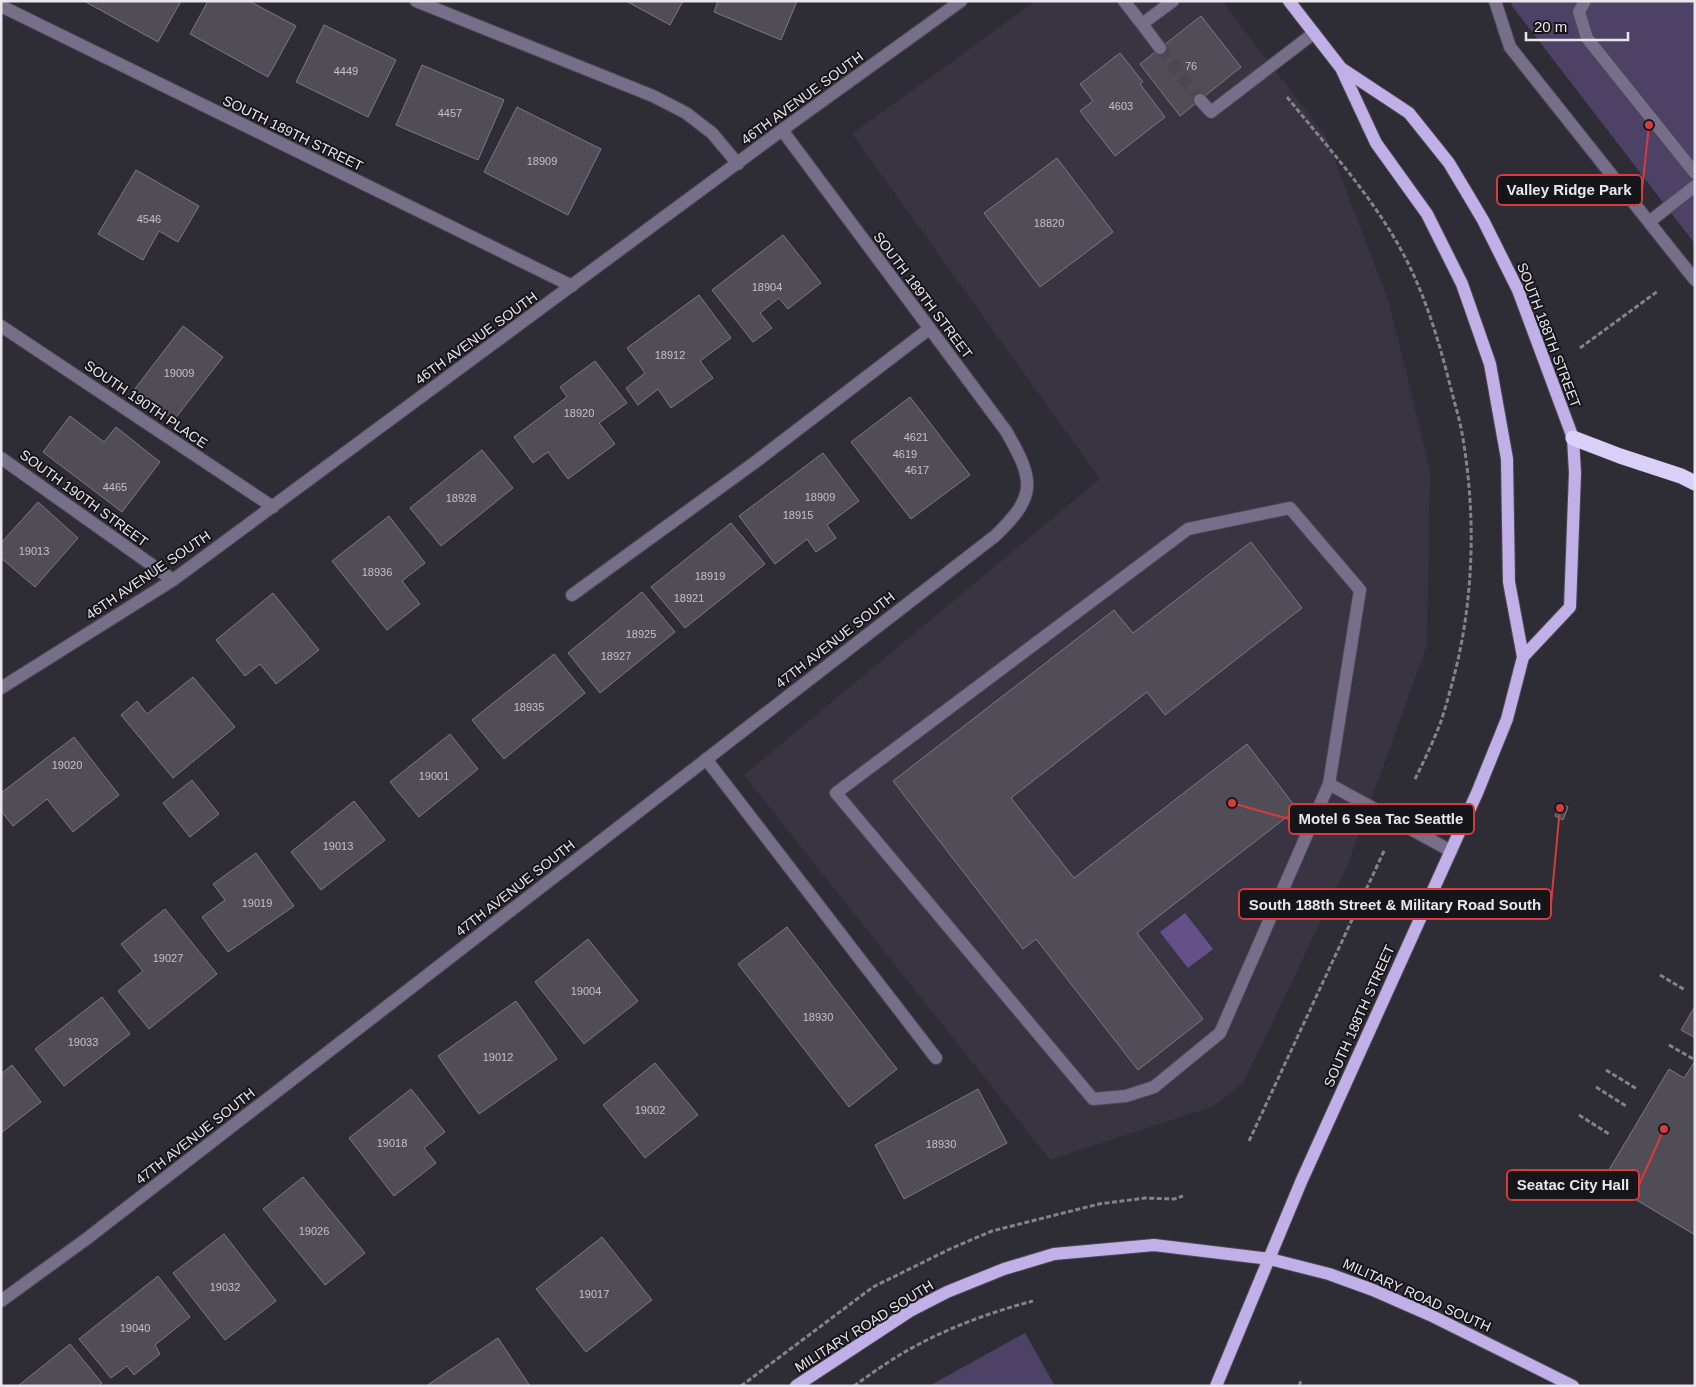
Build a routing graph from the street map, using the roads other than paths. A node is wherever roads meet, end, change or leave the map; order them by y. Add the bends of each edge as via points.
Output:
1 (416, 1) edge
2 (961, 1) edge
3 (1124, 1) edge
4 (1173, 1) edge
5 (1289, 1) edge
6 (1495, 1) edge
7 (1584, 1) edge
8 (1, 6) edge
9 (1142, 24) junction
10 (1314, 33) junction
11 (1160, 48) tunnel mouth
12 (1341, 68) junction
13 (1200, 100) tunnel mouth
14 (782, 130) junction
15 (738, 164) junction
16 (1695, 173) edge
17 (1695, 186) edge
18 (1649, 222) junction
19 (1695, 280) edge
20 (572, 286) junction
21 (1, 326) edge
22 (930, 329) junction
23 (1573, 438) junction
24 (1, 458) edge
25 (1028, 483) joint
26 (1695, 483) edge
27 (273, 506) junction
28 (173, 580) junction
29 (572, 595) dead end
30 (1523, 657) junction
31 (1, 688) edge
32 (706, 759) junction
33 (1329, 784) junction
34 (1451, 851) junction
35 (936, 1058) dead end
36 (1270, 1259) junction
37 (1, 1301) edge
38 (796, 1386) edge
39 (1216, 1386) edge
40 (1573, 1386) edge

1 - 15 street via 653,96 686,113 712,133
2 - 14 street, 46TH AVENUE SOUTH
3 - 9 street
4 - 9 street
5 - 10 main road, SOUTH 188TH STREET
6 - 18 street via 1510,48
7 - 16 street via 1579,12 1587,38
8 - 20 street, SOUTH 189TH STREET
9 - 11 street
10 - 12 main road, SOUTH 188TH STREET
10 - 13 street via 1211,112
12 - 23 main road, SOUTH 188TH STREET via 1409,113 1449,163 1483,220 1518,290
12 - 30 main road, SOUTH 188TH STREET via 1376,143 1427,214 1462,284 1490,364 1507,459 1509,582
14 - 15 street, 46TH AVENUE SOUTH
14 - 22 street, SOUTH 189TH STREET
15 - 20 street, 46TH AVENUE SOUTH
17 - 18 street
18 - 19 street
20 - 27 street, 46TH AVENUE SOUTH
21 - 27 street, SOUTH 190TH PLACE
22 - 25 street, SOUTH 189TH STREET via 1006,431 1021,457
22 - 29 street via 754,463
23 - 26 highway
23 - 30 main road, SOUTH 188TH STREET via 1575,473 1570,607
24 - 28 street, SOUTH 190TH STREET
25 - 32 street, 47TH AVENUE SOUTH via 1018,510 995,536
27 - 28 street, 46TH AVENUE SOUTH
28 - 31 street, 46TH AVENUE SOUTH
30 - 34 main road, SOUTH 188TH STREET via 1506,718
32 - 35 street
32 - 37 street, 47TH AVENUE SOUTH via 85,1240
33 - 33 street via 1360,590 1290,508 1188,529 836,793 1093,1099 1126,1096 1154,1087 1220,1033
33 - 34 street
34 - 36 main road, SOUTH 188TH STREET via 1301,1182
36 - 38 main road, MILITARY ROAD SOUTH via 1154,1245 1054,1254 1004,1269 947,1292 910,1311
36 - 39 main road, SOUTH 188TH STREET
36 - 40 main road, MILITARY ROAD SOUTH via 1329,1274 1373,1290

